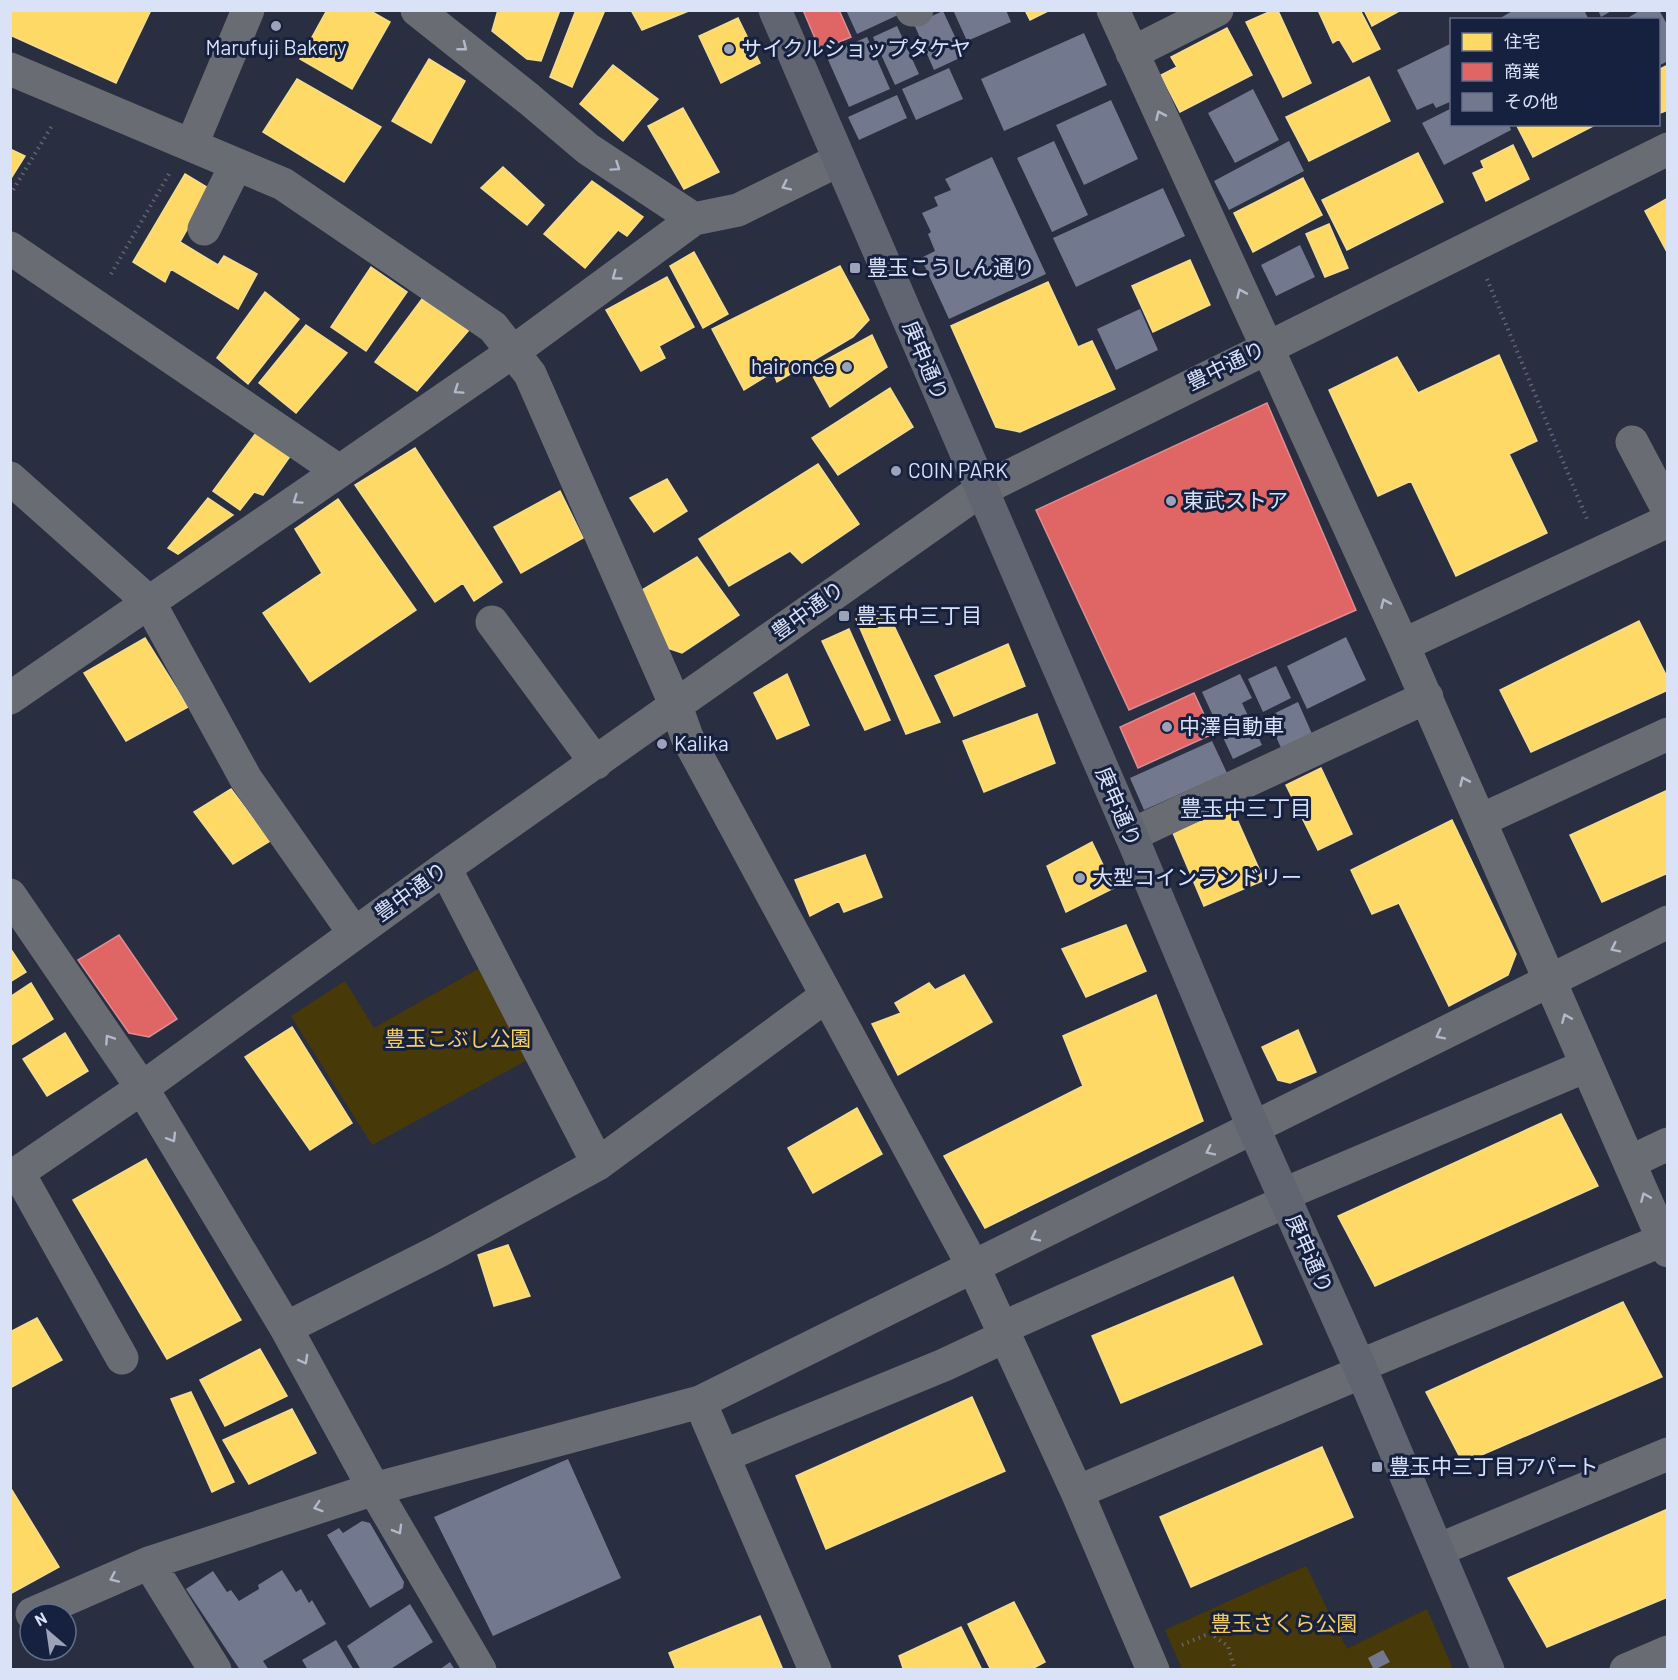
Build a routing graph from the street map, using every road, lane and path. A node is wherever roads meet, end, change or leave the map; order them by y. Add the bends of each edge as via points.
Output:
1 (248, 10) edge
2 (417, 10) edge
3 (775, 10) edge
4 (912, 10) edge
5 (917, 10) edge
6 (1113, 10) edge
7 (1217, 10) edge
8 (1132, 53) junction
9 (10, 69) edge
10 (70, 95) junction
11 (190, 143) junction
12 (1668, 148) edge
13 (839, 160) junction
14 (236, 165) junction
15 (10, 195) edge
16 (694, 219) junction
17 (204, 230) dead end
18 (1473, 245) junction
19 (10, 248) edge
20 (93, 305) junction
21 (1266, 346) junction
22 (514, 351) junction
23 (1632, 442) dead end
24 (339, 471) junction
25 (10, 478) edge
26 (981, 490) junction
27 (1668, 510) edge
28 (1668, 521) edge
29 (1601, 552) junction
30 (149, 602) junction
31 (492, 622) dead end
32 (1403, 645) junction
33 (10, 698) edge
34 (1427, 698) junction
35 (676, 706) junction
36 (1668, 734) edge
37 (596, 763) junction
38 (1481, 820) junction
39 (1131, 835) junction
40 (445, 868) junction
41 (13, 903) edge
42 (1668, 922) edge
43 (354, 933) junction
44 (1550, 979) junction
45 (826, 996) junction
46 (1586, 1066) junction
47 (142, 1088) junction
48 (1254, 1130) junction
49 (1668, 1144) edge
50 (1630, 1162) junction
51 (598, 1164) junction
52 (14, 1175) edge
53 (1284, 1198) junction
54 (1665, 1245) edge
55 (974, 1268) junction
56 (286, 1328) junction
57 (1004, 1332) junction
58 (122, 1358) dead end
59 (1361, 1369) junction
60 (700, 1402) junction
61 (1668, 1454) edge
62 (723, 1456) junction
63 (374, 1489) junction
64 (1077, 1492) junction
65 (1438, 1550) junction
66 (149, 1563) junction
67 (59, 1602) edge
68 (1668, 1652) edge
69 (1163, 1659) edge
70 (215, 1670) edge
71 (480, 1670) edge
72 (814, 1670) edge
73 (1235, 1670) edge
74 (1488, 1670) edge
75 (1626, 1670) edge

1 - 11 street
2 -> 16 street via 588,149
3 - 13 main road, 庚申通り
4 - 5 street
6 - 8 street
7 - 8 street
21 -> 8 street
9 - 10 street
10 - 11 street
10 - 15 path
11 - 14 street
11 - 20 path
12 - 18 street, 豊中通り
13 -> 16 street via 738,210
13 - 26 main road, 庚申通り
14 - 17 street
14 - 22 street via 283,184 354,230 493,327
16 -> 22 street
18 - 21 street, 豊中通り
18 - 29 path
19 - 20 street
20 - 24 street
21 - 26 street, 豊中通り
32 -> 21 street
22 -> 24 street
22 - 35 street via 530,374
23 - 27 street
24 -> 30 street
25 - 30 street
26 - 35 street, 豊中通り
26 - 39 main road, 庚申通り
28 - 29 street
29 - 32 street
30 - 33 street
30 - 43 street via 246,779
31 - 37 street
32 - 34 street
38 -> 34 street
34 - 39 street
35 - 37 street, 豊中通り
35 - 45 street via 687,737
36 - 38 street
37 - 40 street, 豊中通り
38 - 44 street
39 - 48 main road, 庚申通り
40 - 43 street, 豊中通り
40 - 51 street
47 -> 41 street
42 -> 44 street
43 - 47 street, 豊中通り
46 -> 44 street
44 -> 48 street
45 - 51 street
45 - 55 street
46 - 50 street
46 - 53 street
47 - 52 street, 豊中通り
47 -> 56 street
48 - 53 main road, 庚申通り
48 -> 55 street
49 - 50 street
54 -> 50 street
51 - 56 street via 439,1251
52 - 58 street
53 - 57 street
53 - 59 main road, 庚申通り
54 - 59 street
55 - 57 street
55 - 60 street
56 -> 63 street
57 - 62 street via 944,1365
57 - 64 street
59 - 64 street
59 - 65 main road, 庚申通り
60 - 62 street
60 - 63 street
61 - 65 street
62 - 72 street
63 -> 66 street
63 -> 71 street
64 - 69 street
65 - 74 main road, 庚申通り
66 -> 67 street
66 - 70 street
68 - 75 street
69 - 73 path via 1210,1633 1228,1646

